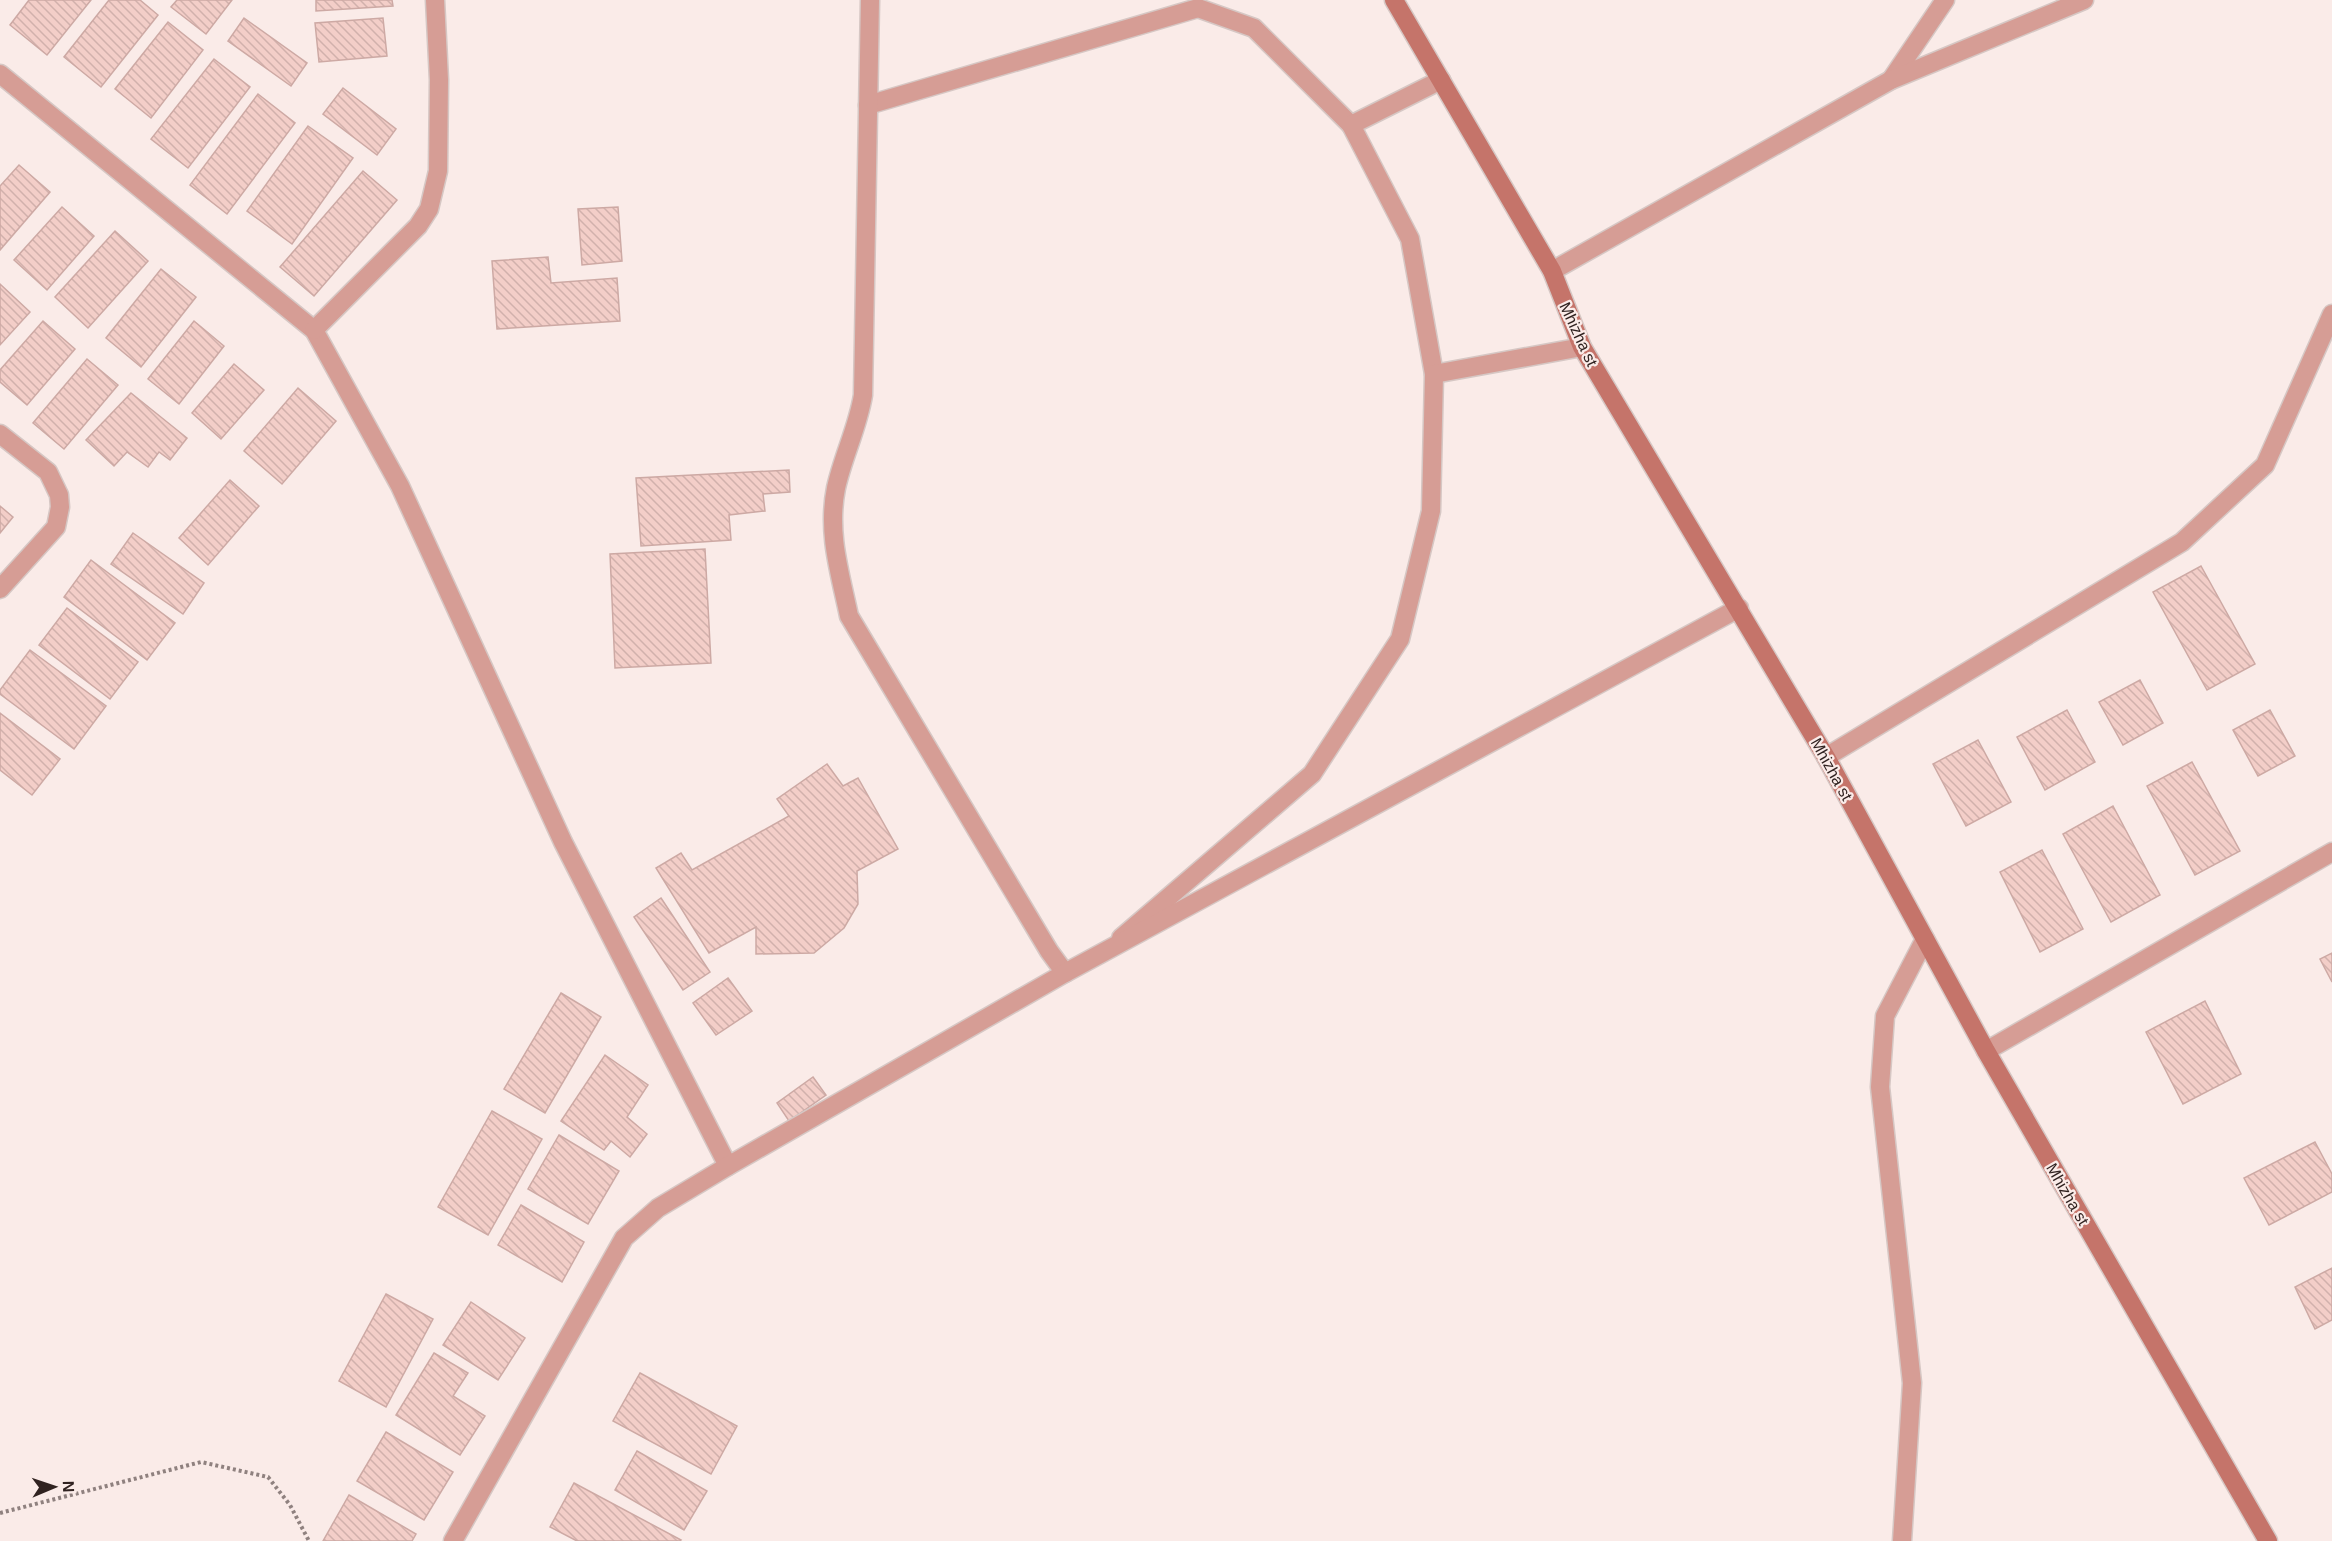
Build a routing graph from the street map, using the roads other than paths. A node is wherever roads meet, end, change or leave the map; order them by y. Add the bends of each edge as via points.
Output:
1 (435, 0) edge
2 (870, 0) edge
3 (1394, 0) edge
4 (1945, 0) edge
5 (2084, 0) edge
6 (0, 74) edge
7 (1441, 80) junction
8 (1891, 80) junction
9 (868, 105) junction
10 (1352, 125) junction
11 (1552, 271) junction
12 (2332, 314) edge
13 (314, 330) junction
14 (1582, 347) junction
15 (1434, 374) junction
16 (0, 434) edge
17 (0, 589) edge
18 (1739, 608) junction
19 (1826, 756) junction
20 (2332, 852) edge
21 (1925, 939) junction
22 (1106, 951) junction
23 (1065, 973) junction
24 (1986, 1051) junction
25 (728, 1166) junction
26 (453, 1541) edge
27 (1902, 1541) edge
28 (2268, 1541) edge

1 - 13 street via 438,157 429,208 417,226
2 - 9 street
3 - 7 street, Mhizha st
4 - 8 street
5 - 8 street
6 - 13 street
7 - 10 street
7 - 11 street, Mhizha st
8 - 11 street
9 - 10 street via 1198,8 1254,28
9 - 23 street via 863,394 836,488 832,534 836,560 849,616
10 - 15 street via 1410,239
11 - 14 street, Mhizha st
12 - 19 street via 2265,465 2182,542
13 - 25 street via 400,486 562,842
14 - 15 street
14 - 18 street, Mhizha st
15 - 22 street via 1431,511 1400,639 1312,774
16 - 17 street via 48,472 60,507 56,527
18 - 19 street, Mhizha st
18 - 22 street
19 - 21 street, Mhizha st
20 - 24 street
21 - 24 street, Mhizha st
21 - 27 street via 1885,1016 1880,1087 1912,1383
22 - 23 street
23 - 25 street
24 - 28 street, Mhizha st
25 - 26 street via 658,1208 624,1238

